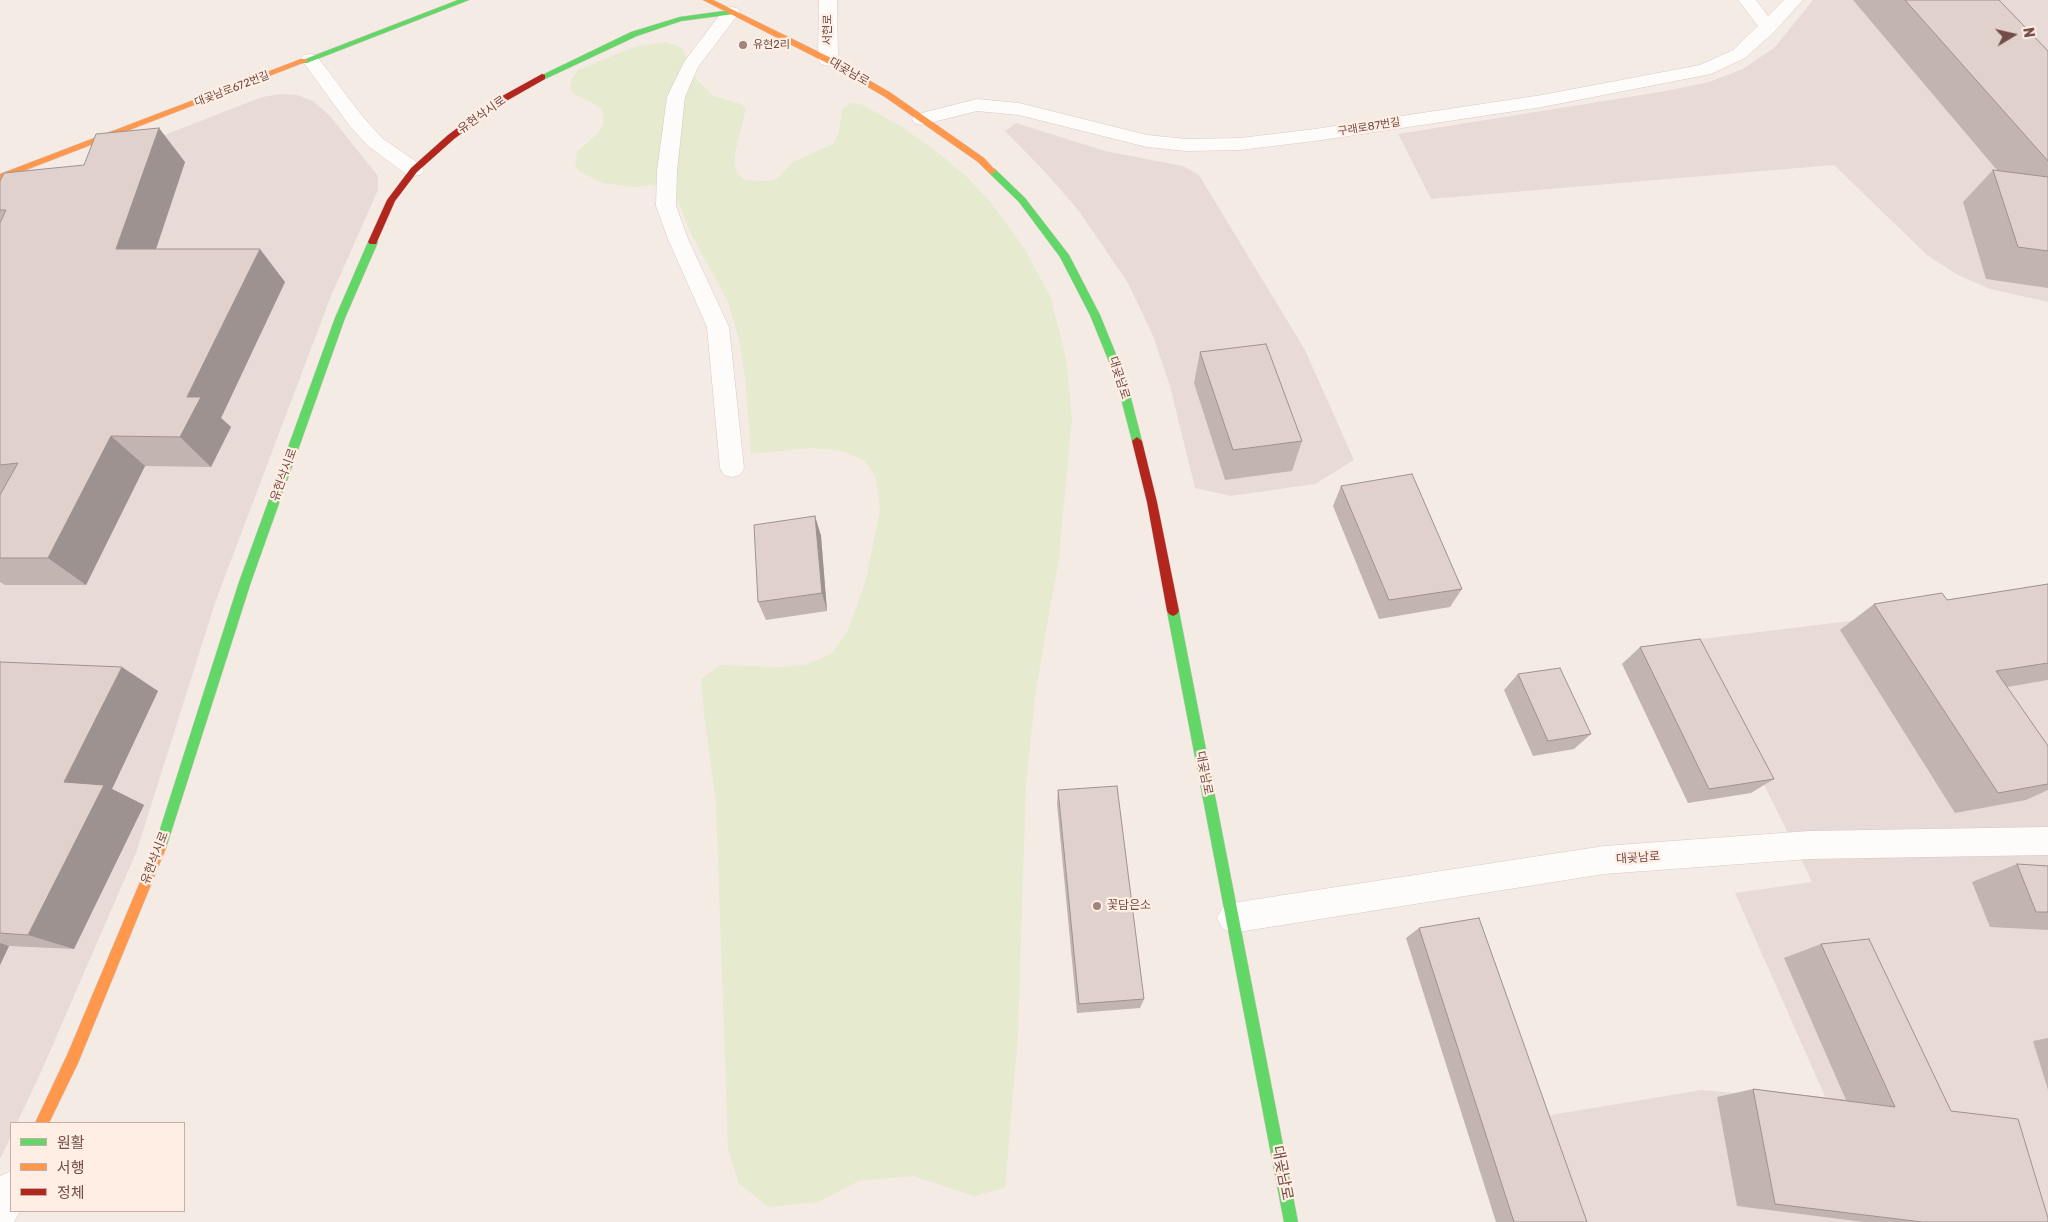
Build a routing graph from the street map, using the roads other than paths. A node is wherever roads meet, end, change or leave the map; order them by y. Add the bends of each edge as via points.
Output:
1 (465, 0) edge
2 (707, 0) edge
3 (828, 0) edge
4 (1747, 0) edge
5 (1794, 0) edge
6 (731, 12) junction
7 (1768, 28) junction
8 (310, 59) junction
9 (828, 60) junction
10 (922, 119) junction
11 (414, 170) junction
12 (0, 177) edge
13 (732, 468) dead end
14 (2048, 841) edge
15 (1232, 918) junction
16 (42, 1122) edge
17 (10, 1191) edge
18 (0, 1213) edge
19 (1291, 1222) edge

1 - 8 street, 대곶남로672번길
2 - 6 street, 대곶남로
3 - 9 street, 서현로
4 - 7 lane
5 - 7 lane, 구래로87번길
6 - 9 street, 대곶남로
6 - 11 street, 유현삭시로 via 680,19 634,34 558,68 498,102
6 - 13 lane via 690,66 676,97 666,171 666,206 718,327
7 - 10 lane, 구래로87번길 via 1739,54 1696,72 1542,101 1249,143 1186,145 1147,141 1019,109 977,105
8 - 11 lane via 375,142
8 - 12 street, 대곶남로672번길
9 - 10 street, 대곶남로
10 - 15 street, 대곶남로 via 981,160 1022,200 1064,256 1095,315 1121,379 1152,502
11 - 16 street, 유현삭시로 via 391,200 340,318 245,582 161,845 73,1058
14 - 15 lane, 대곶남로 via 1809,845 1604,860
15 - 19 street, 대곶남로
17 - 18 street

